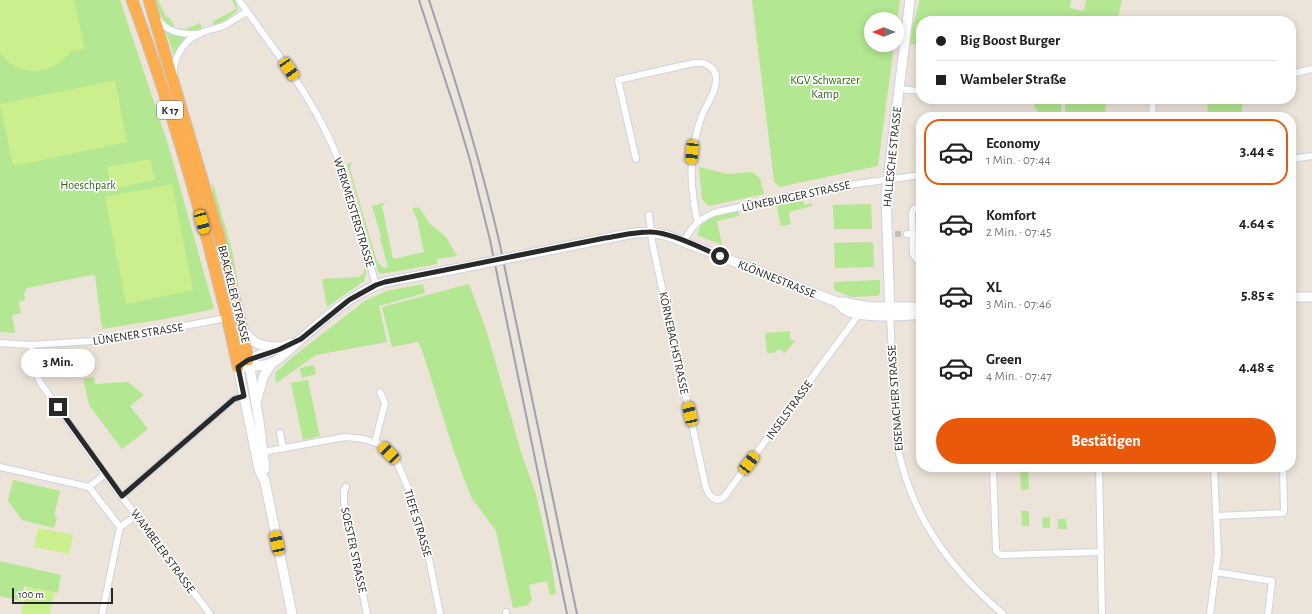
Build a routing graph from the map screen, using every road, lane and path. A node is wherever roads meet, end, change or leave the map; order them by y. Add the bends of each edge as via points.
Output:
1 (132, 0) edge
2 (149, 0) edge
3 (239, 0) edge
4 (910, 0) edge
5 (153, 11) junction
6 (247, 12) junction
7 (198, 34) junction
8 (1312, 69) edge
9 (1296, 73) edge
10 (174, 83) junction
11 (899, 88) junction
12 (916, 90) edge
13 (1312, 156) edge
14 (636, 159) dead end
15 (1296, 159) edge
16 (916, 175) edge
17 (888, 180) junction
18 (916, 208) edge
19 (649, 215) dead end
20 (698, 221) junction
21 (650, 231) junction
22 (910, 234) junction
23 (916, 234) edge
24 (684, 242) junction
25 (916, 259) edge
26 (376, 285) junction
27 (1296, 297) edge
28 (1312, 297) edge
29 (837, 302) junction
30 (916, 308) edge
31 (890, 311) junction
32 (859, 314) junction
33 (916, 314) edge
34 (227, 318) junction
35 (242, 329) junction
36 (301, 339) junction
37 (0, 343) edge
38 (31, 346) junction
39 (283, 347) junction
40 (273, 362) junction
41 (249, 364) junction
42 (238, 367) junction
43 (380, 392) dead end
44 (244, 396) junction
45 (256, 405) junction
46 (280, 433) dead end
47 (375, 442) junction
48 (283, 448) junction
49 (263, 452) junction
50 (0, 467) edge
51 (993, 472) edge
52 (1099, 472) edge
53 (1214, 472) edge
54 (1283, 472) edge
55 (105, 474) junction
56 (265, 482) junction
57 (89, 487) junction
58 (346, 487) dead end
59 (122, 496) junction
60 (714, 499) joint
61 (137, 515) junction
62 (1216, 516) junction
63 (120, 528) junction
64 (1101, 552) junction
65 (1216, 572) junction
66 (102, 614) edge
67 (210, 614) edge
68 (292, 614) edge
69 (367, 614) edge
70 (440, 614) edge
71 (1003, 614) edge
72 (1102, 614) edge
73 (1210, 614) edge
74 (1268, 614) edge

1 - 34 highway, BRACKELER STRASSE / K 17 via 180,142
2 - 5 highway, BRACKELER STRASSE / K 17
3 - 6 street, WERKMEISTERSTRASSE
4 - 11 main road, HALLESCHE STRASSE
5 - 7 street via 160,23 171,30
5 - 10 highway, BRACKELER STRASSE / K 17 via 158,36
6 - 7 street via 223,26
6 - 26 street, WERKMEISTERSTRASSE via 297,81 323,124 347,182
7 - 10 street via 178,53
8 - 9 street
10 - 35 highway, BRACKELER STRASSE / K 17 via 217,228
11 - 12 street
11 - 17 main road, HALLESCHE STRASSE
13 - 15 street
14 - 20 street via 618,80 694,62 705,63 712,68 716,80 701,117 692,152 691,184
16 - 17 street, LÜNEBURGER STRASSE
17 - 20 street, LÜNEBURGER STRASSE via 827,188 775,199 717,212
17 - 31 main road, HALLESCHE STRASSE via 886,199 891,234
18 - 22 street via 912,213
19 - 21 street, KÖRNEBACHSTRASSE
20 - 24 street, LÜNEBURGER STRASSE
21 - 24 main road, KLÖNNESTRASSE
21 - 26 main road, bridge
21 - 60 street, KÖRNEBACHSTRASSE via 706,488
22 - 23 street
22 - 25 street
24 - 29 main road, KLÖNNESTRASSE
26 - 36 main road via 349,300
27 - 28 main road
29 - 31 main road, KLÖNNESTRASSE
29 - 32 main road, KLÖNNESTRASSE via 844,309
30 - 31 main road, KLÖNNESTRASSE
31 - 32 main road, KLÖNNESTRASSE
31 - 33 main road, KLÖNNESTRASSE
31 - 71 street, EISENACHER STRASSE via 896,439 912,496 922,519 953,564
32 - 60 street, INSELSTRASSE via 724,497
34 - 38 street, LÜNENER STRASSE via 118,339
34 - 42 highway, BRACKELER STRASSE / K 17
35 - 39 main road via 258,344
35 - 41 highway, BRACKELER STRASSE / K 17
36 - 39 main road
36 - 40 main road
37 - 38 street, LÜNENER STRASSE
38 - 55 street, WAMBELER STRASSE via 42,385
39 - 41 main road
40 - 41 main road
40 - 45 main road via 264,375
41 - 42 main road
41 - 45 main road, BRACKELER STRASSE / K 17
42 - 44 main road, BRACKELER STRASSE / K 17
43 - 47 street via 385,403
44 - 56 main road, BRACKELER STRASSE / K 17 via 259,469
44 - 59 street via 234,399
45 - 49 main road, BRACKELER STRASSE / K 17
46 - 48 street
47 - 48 street, TIEFE STRASSE via 345,436
47 - 70 street, TIEFE STRASSE via 382,445 396,460 411,495 428,554
48 - 49 street, TIEFE STRASSE
49 - 56 main road, BRACKELER STRASSE / K 17
50 - 57 street
51 - 64 street via 996,551 1001,555
52 - 64 street
53 - 62 street
54 - 62 street via 1283,513
55 - 57 street
55 - 59 street, WAMBELER STRASSE
56 - 68 main road, BRACKELER STRASSE / K 17
57 - 63 street
58 - 69 street, SOESTER STRASSE via 344,503
59 - 61 street, WAMBELER STRASSE
61 - 63 street
61 - 67 street, WAMBELER STRASSE
62 - 65 street
63 - 66 street
64 - 72 street
65 - 73 street
65 - 74 street via 1272,581

